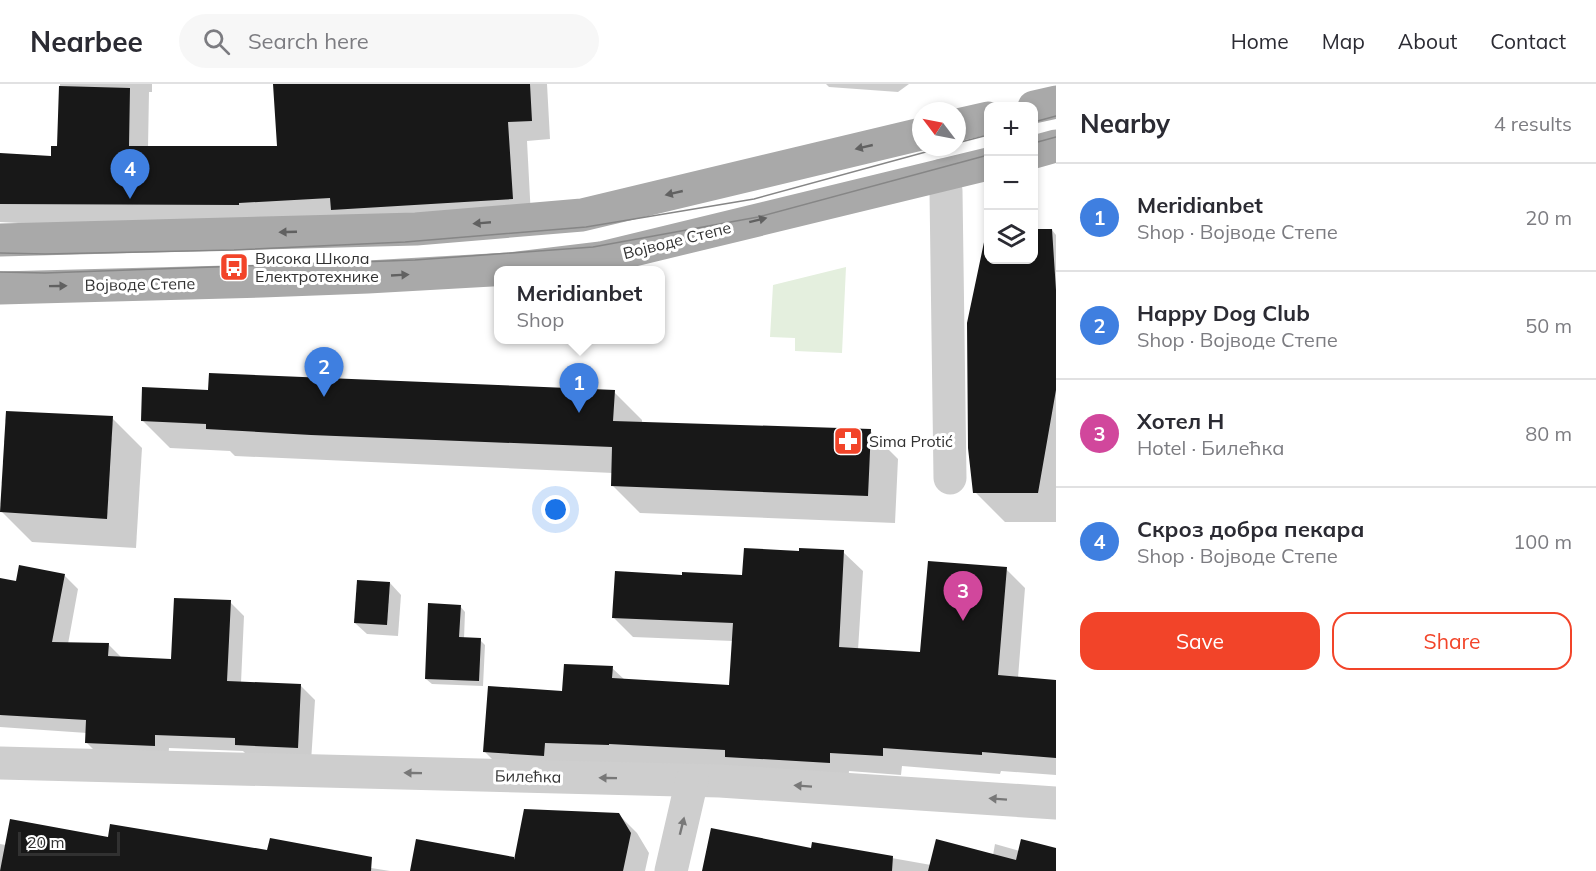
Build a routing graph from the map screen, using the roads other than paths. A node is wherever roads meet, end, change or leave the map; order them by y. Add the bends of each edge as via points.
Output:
1 (1056, 102) edge
2 (1038, 106) edge
3 (984, 119) edge
4 (966, 123) edge
5 (912, 136) edge
6 (1056, 146) edge
7 (1038, 151) edge
8 (984, 165) edge
9 (942, 175) junction
10 (0, 240) edge
11 (534, 266) edge
12 (494, 270) edge
13 (0, 288) edge
14 (950, 478) dead end
15 (0, 763) edge
16 (692, 780) junction
17 (1056, 803) edge
18 (671, 871) edge

1 - 2 main road
3 - 4 main road
5 -> 10 main road via 582,215 416,229
6 - 7 main road
8 - 9 main road, Војводе Степе
11 -> 9 main road, Војводе Степе via 601,258
9 - 14 street via 946,191
13 -> 12 main road, Војводе Степе
16 -> 15 street, Билећка
17 -> 16 street, Билећка
18 -> 16 street

